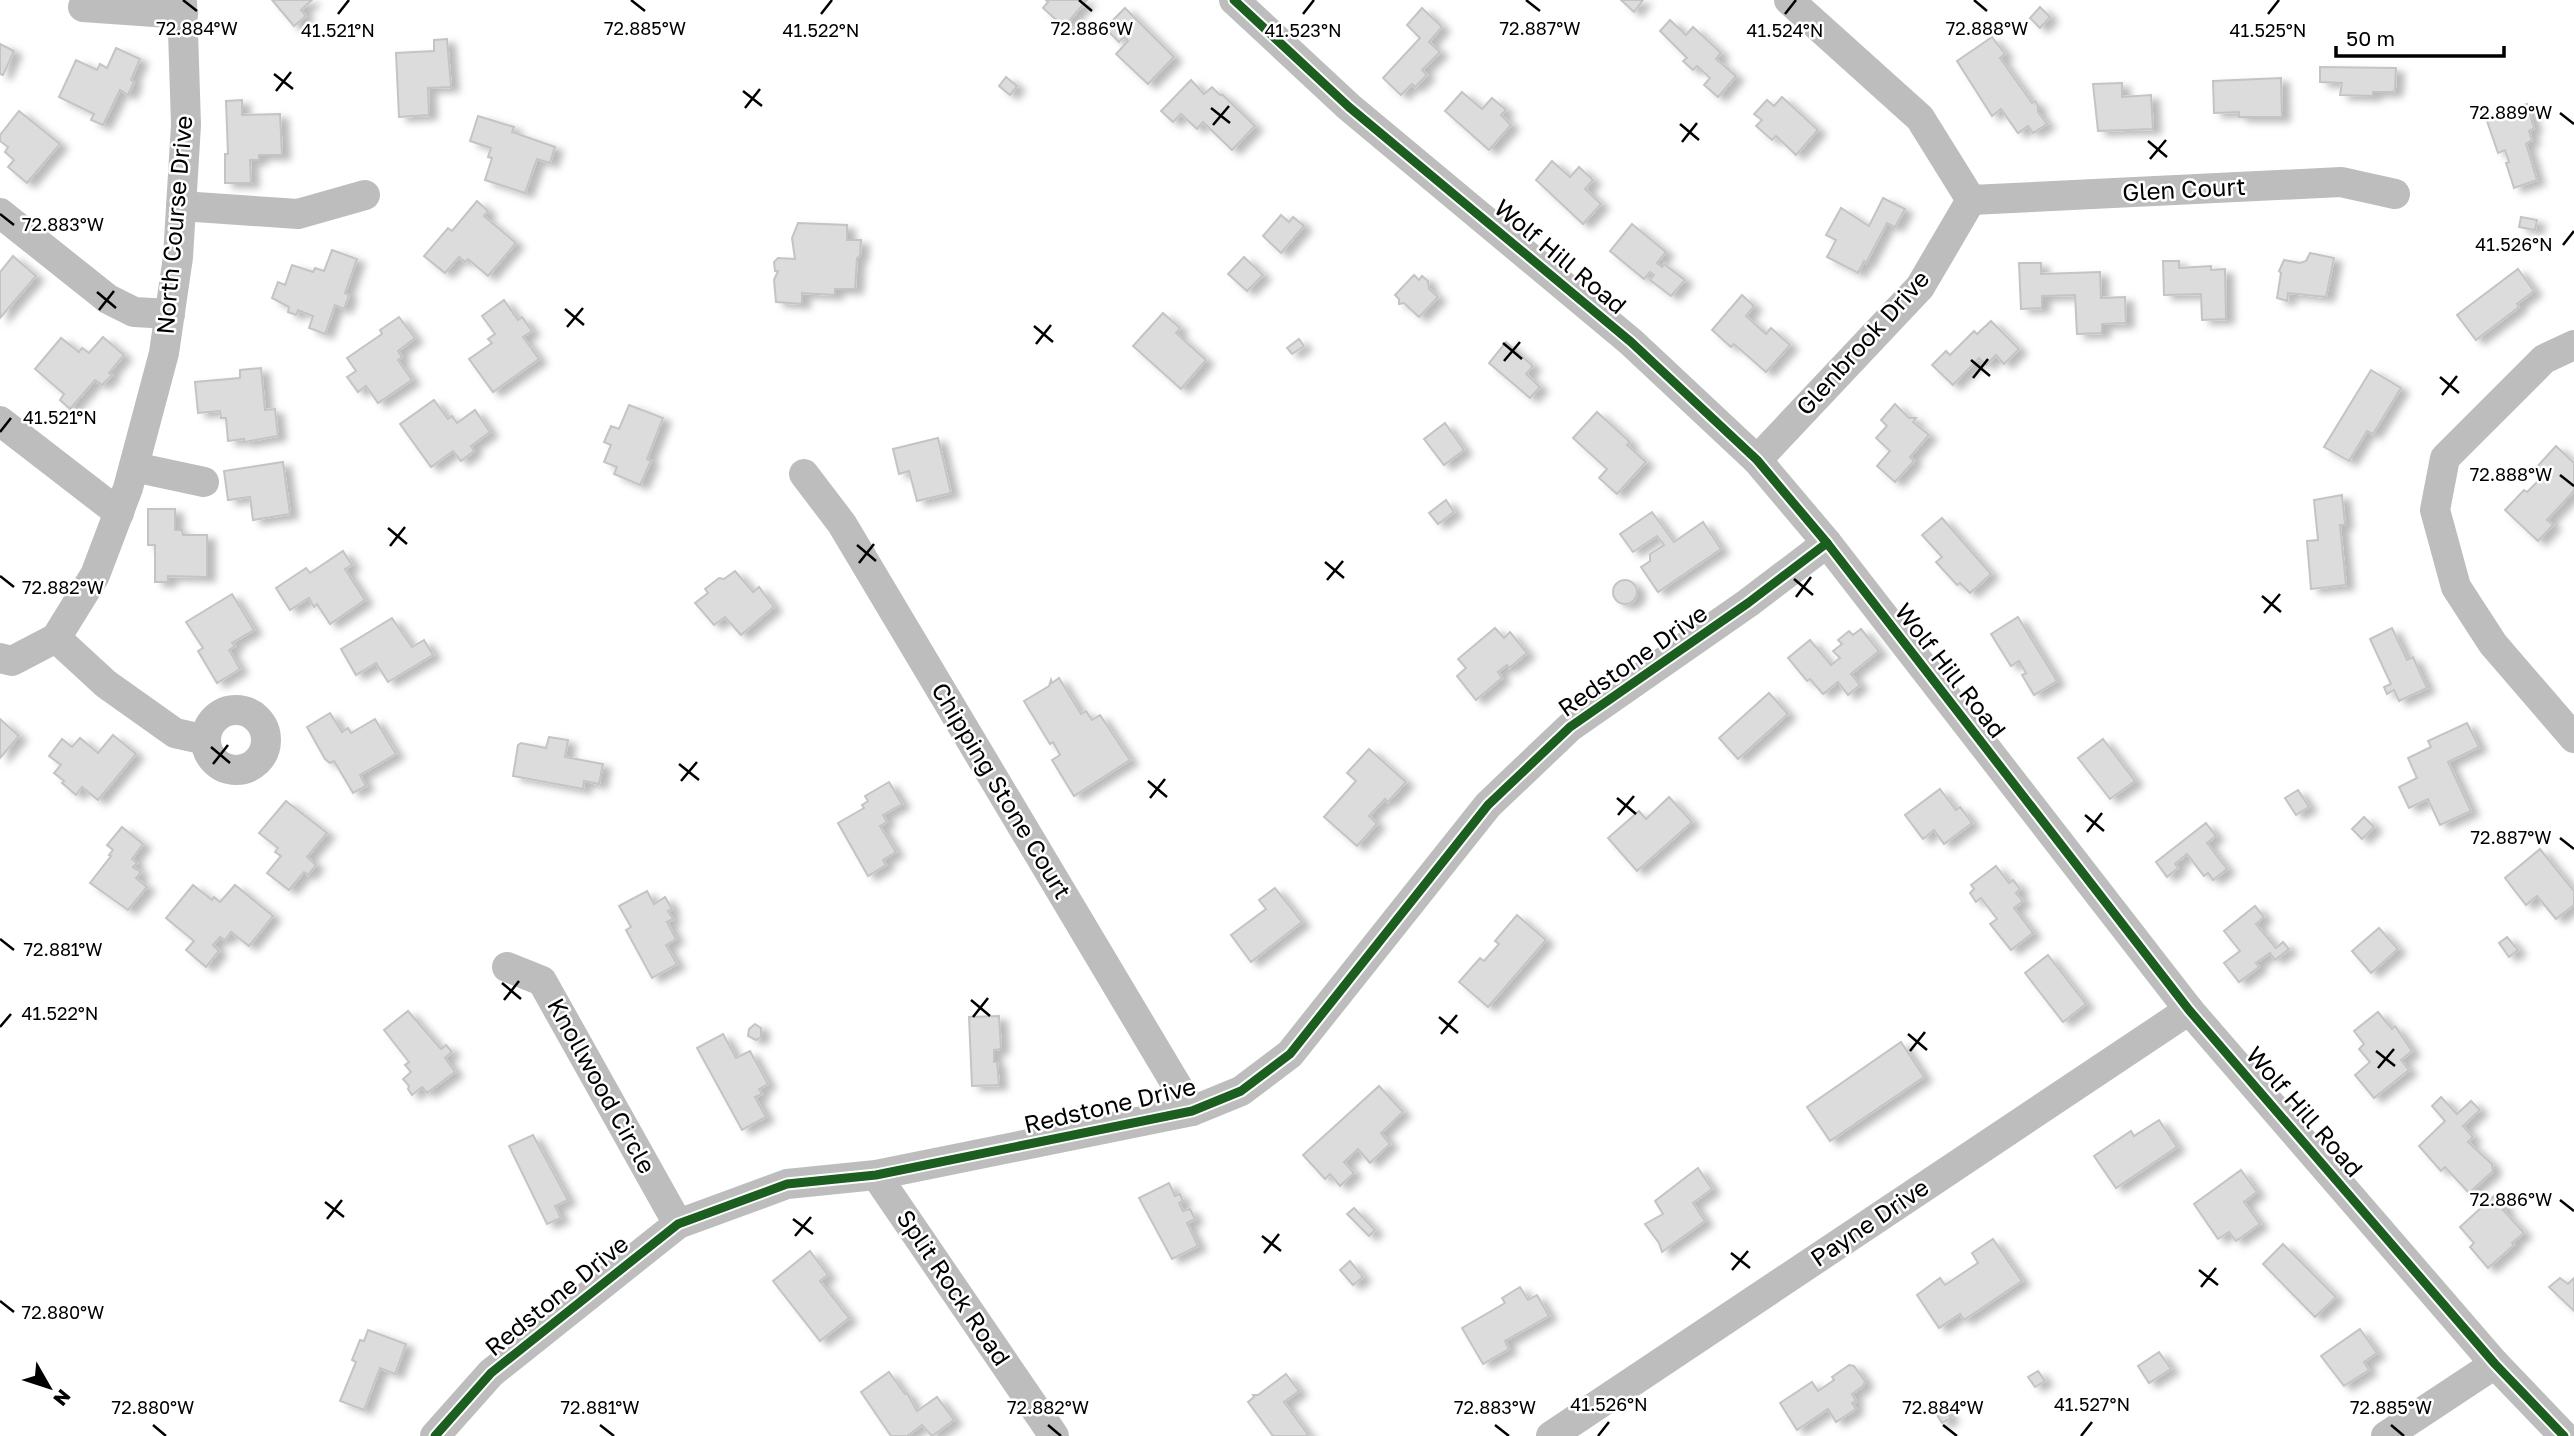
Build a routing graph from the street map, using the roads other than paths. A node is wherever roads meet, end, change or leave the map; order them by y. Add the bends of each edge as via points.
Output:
1 (1234, 0) edge
2 (1789, 0) edge
3 (83, 7) dead end
4 (182, 7) edge
5 (2395, 194) dead end
6 (365, 195) dead end
7 (1970, 200) junction
8 (181, 206) junction
9 (0, 213) edge
10 (170, 314) junction
11 (2574, 345) edge
12 (0, 421) edge
13 (1757, 460) junction
14 (134, 467) junction
15 (804, 474) dead end
16 (204, 482) dead end
17 (119, 513) junction
18 (1827, 543) junction
19 (56, 638) junction
20 (0, 658) edge
21 (2574, 738) edge
22 (206, 740) dead end
23 (507, 967) dead end
24 (2189, 1010) junction
25 (1192, 1111) junction
26 (876, 1175) junction
27 (678, 1224) junction
28 (2496, 1364) junction
29 (435, 1436) edge
30 (1054, 1436) edge
31 (1551, 1436) edge
32 (2386, 1436) edge
33 (2564, 1436) edge

1 - 13 street, Wolf Hill Road via 1349,107 1631,342
2 - 7 street via 1920,118
3 - 4 street
4 - 8 street, North Course Drive via 186,125
5 - 7 street, Glen Court via 2341,182
6 - 8 street via 298,214
7 - 13 street, Glenbrook Drive via 1920,287
8 - 10 street, North Course Drive
9 - 10 street via 108,299 134,312
10 - 14 street, North Course Drive
11 - 21 street via 2544,359 2445,458 2435,510 2456,587 2493,644
12 - 17 street
13 - 18 street, Wolf Hill Road
14 - 16 street
14 - 17 street, North Course Drive
15 - 25 street, Chipping Stone Court via 842,524
17 - 19 street, North Course Drive via 96,575
18 - 24 street, Wolf Hill Road
18 - 25 street, Redstone Drive via 1570,727 1488,805 1290,1054 1241,1091
19 - 20 street via 12,661
19 - 22 street via 106,684 174,733
23 - 27 street, Knollwood Circle via 542,981
24 - 28 street, Wolf Hill Road
24 - 31 street, Payne Drive
25 - 26 street, Redstone Drive
26 - 27 street, Redstone Drive via 787,1185
26 - 30 street, Split Rock Road
27 - 29 street, Redstone Drive via 491,1373
28 - 32 street
28 - 33 street, Wolf Hill Road

